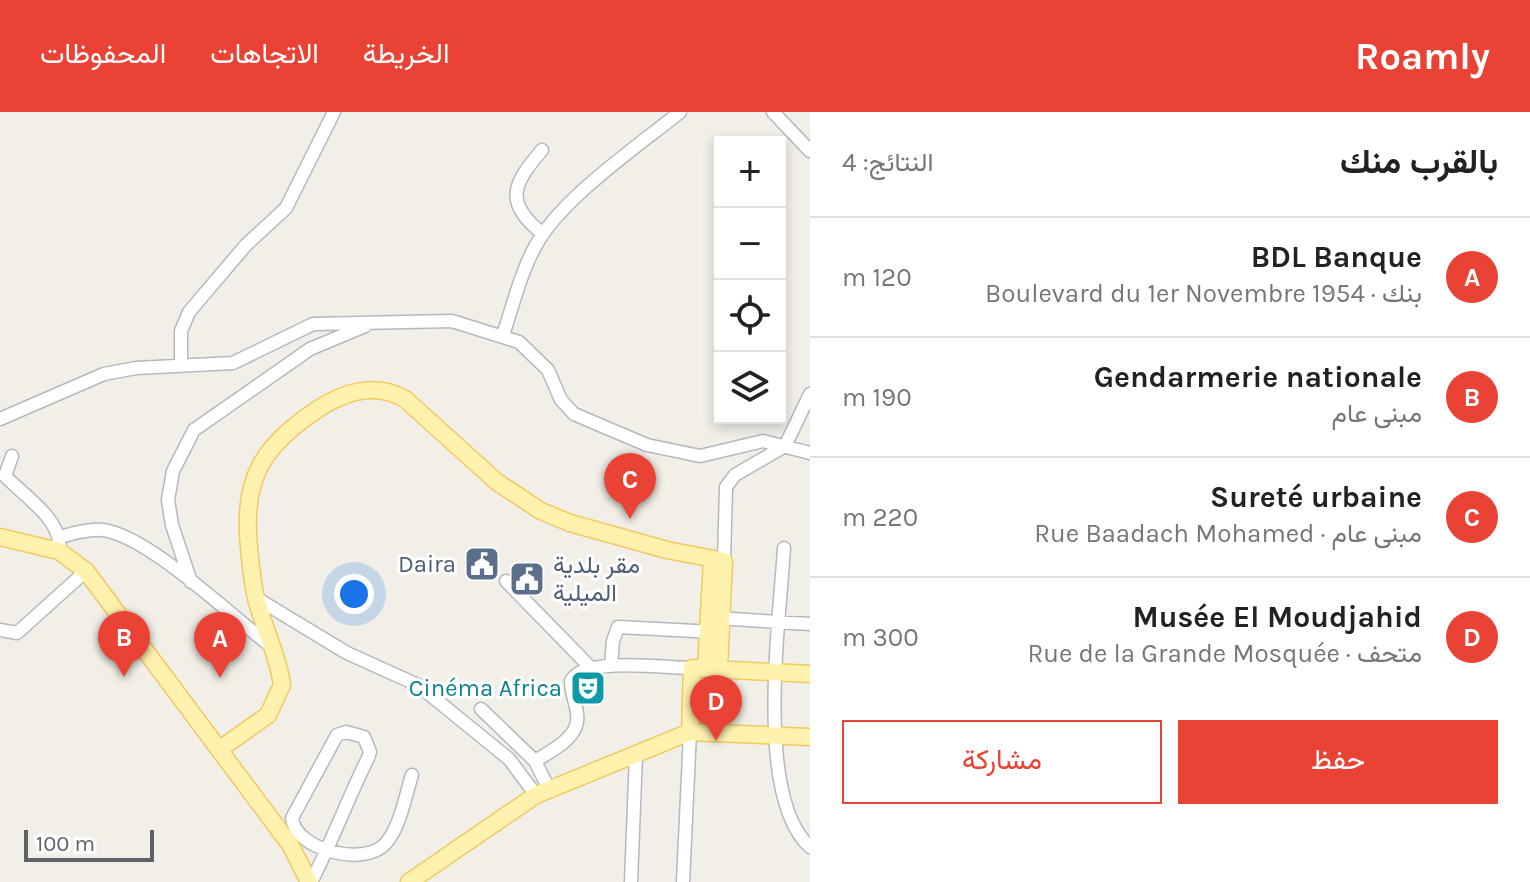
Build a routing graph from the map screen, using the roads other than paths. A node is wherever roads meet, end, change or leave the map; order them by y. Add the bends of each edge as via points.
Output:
1 (334, 112) edge
2 (680, 112) edge
3 (773, 112) edge
4 (542, 150) dead end
5 (810, 151) edge
6 (543, 234) junction
7 (368, 325) junction
8 (503, 335) junction
9 (181, 366) junction
10 (810, 394) edge
11 (0, 419) edge
12 (785, 446) junction
13 (810, 453) edge
14 (12, 456) dead end
15 (2, 476) edge
16 (0, 537) edge
17 (59, 544) junction
18 (784, 548) dead end
19 (718, 561) junction
20 (86, 571) junction
21 (506, 581) dead end
22 (191, 582) junction
23 (256, 598) junction
24 (779, 623) junction
25 (810, 624) edge
26 (716, 625) junction
27 (0, 630) edge
28 (272, 647) junction
29 (589, 666) junction
30 (611, 666) junction
31 (706, 668) junction
32 (778, 674) junction
33 (810, 674) edge
34 (481, 709) dead end
35 (690, 732) junction
36 (776, 735) junction
37 (810, 737) edge
38 (220, 749) junction
39 (636, 754) junction
40 (535, 761) junction
41 (412, 775) dead end
42 (543, 792) junction
43 (810, 847) edge
44 (325, 852) junction
45 (312, 879) edge
46 (409, 882) edge
47 (631, 882) edge
48 (683, 882) edge

1 - 9 street via 286,208 246,245 189,312 181,331
2 - 6 street via 565,208
3 - 5 street
4 - 6 street via 515,193 524,216
6 - 8 street
7 - 8 street via 452,321
7 - 9 street via 303,327 233,363
7 - 22 street via 310,349 194,430 173,471 168,500
8 - 12 street via 536,356 574,414 647,445 700,456 755,441
9 - 11 street via 104,374
10 - 12 street
12 - 13 street
12 - 19 street via 735,475 726,487
14 - 15 street
15 - 17 street via 43,514
16 - 17 main road
17 - 20 main road
17 - 22 street via 87,530 113,533
18 - 24 street
19 - 23 main road via 541,511 497,482 405,399 366,390 301,420 261,462 246,506
19 - 26 main road
20 - 27 street via 17,633
20 - 38 main road
21 - 29 street
22 - 28 street
23 - 28 main road
23 - 42 street via 347,653 418,685
24 - 25 street
24 - 26 street
24 - 32 street
26 - 30 street via 618,627
26 - 31 main road
28 - 38 main road via 282,685 277,702 268,715
29 - 30 street
29 - 40 street via 571,681 578,717 574,730
30 - 31 street
31 - 32 main road
31 - 35 main road
32 - 33 main road
32 - 36 street
34 - 40 street
35 - 36 main road
35 - 39 main road
35 - 48 street
36 - 37 main road
36 - 43 street via 779,783 795,826
38 - 45 main road
39 - 42 main road
39 - 47 street
40 - 42 street
41 - 44 street via 384,846 366,854
42 - 46 main road
44 - 44 street via 370,752 369,742 353,734 342,733 333,740 292,818 296,829
44 - 45 street

